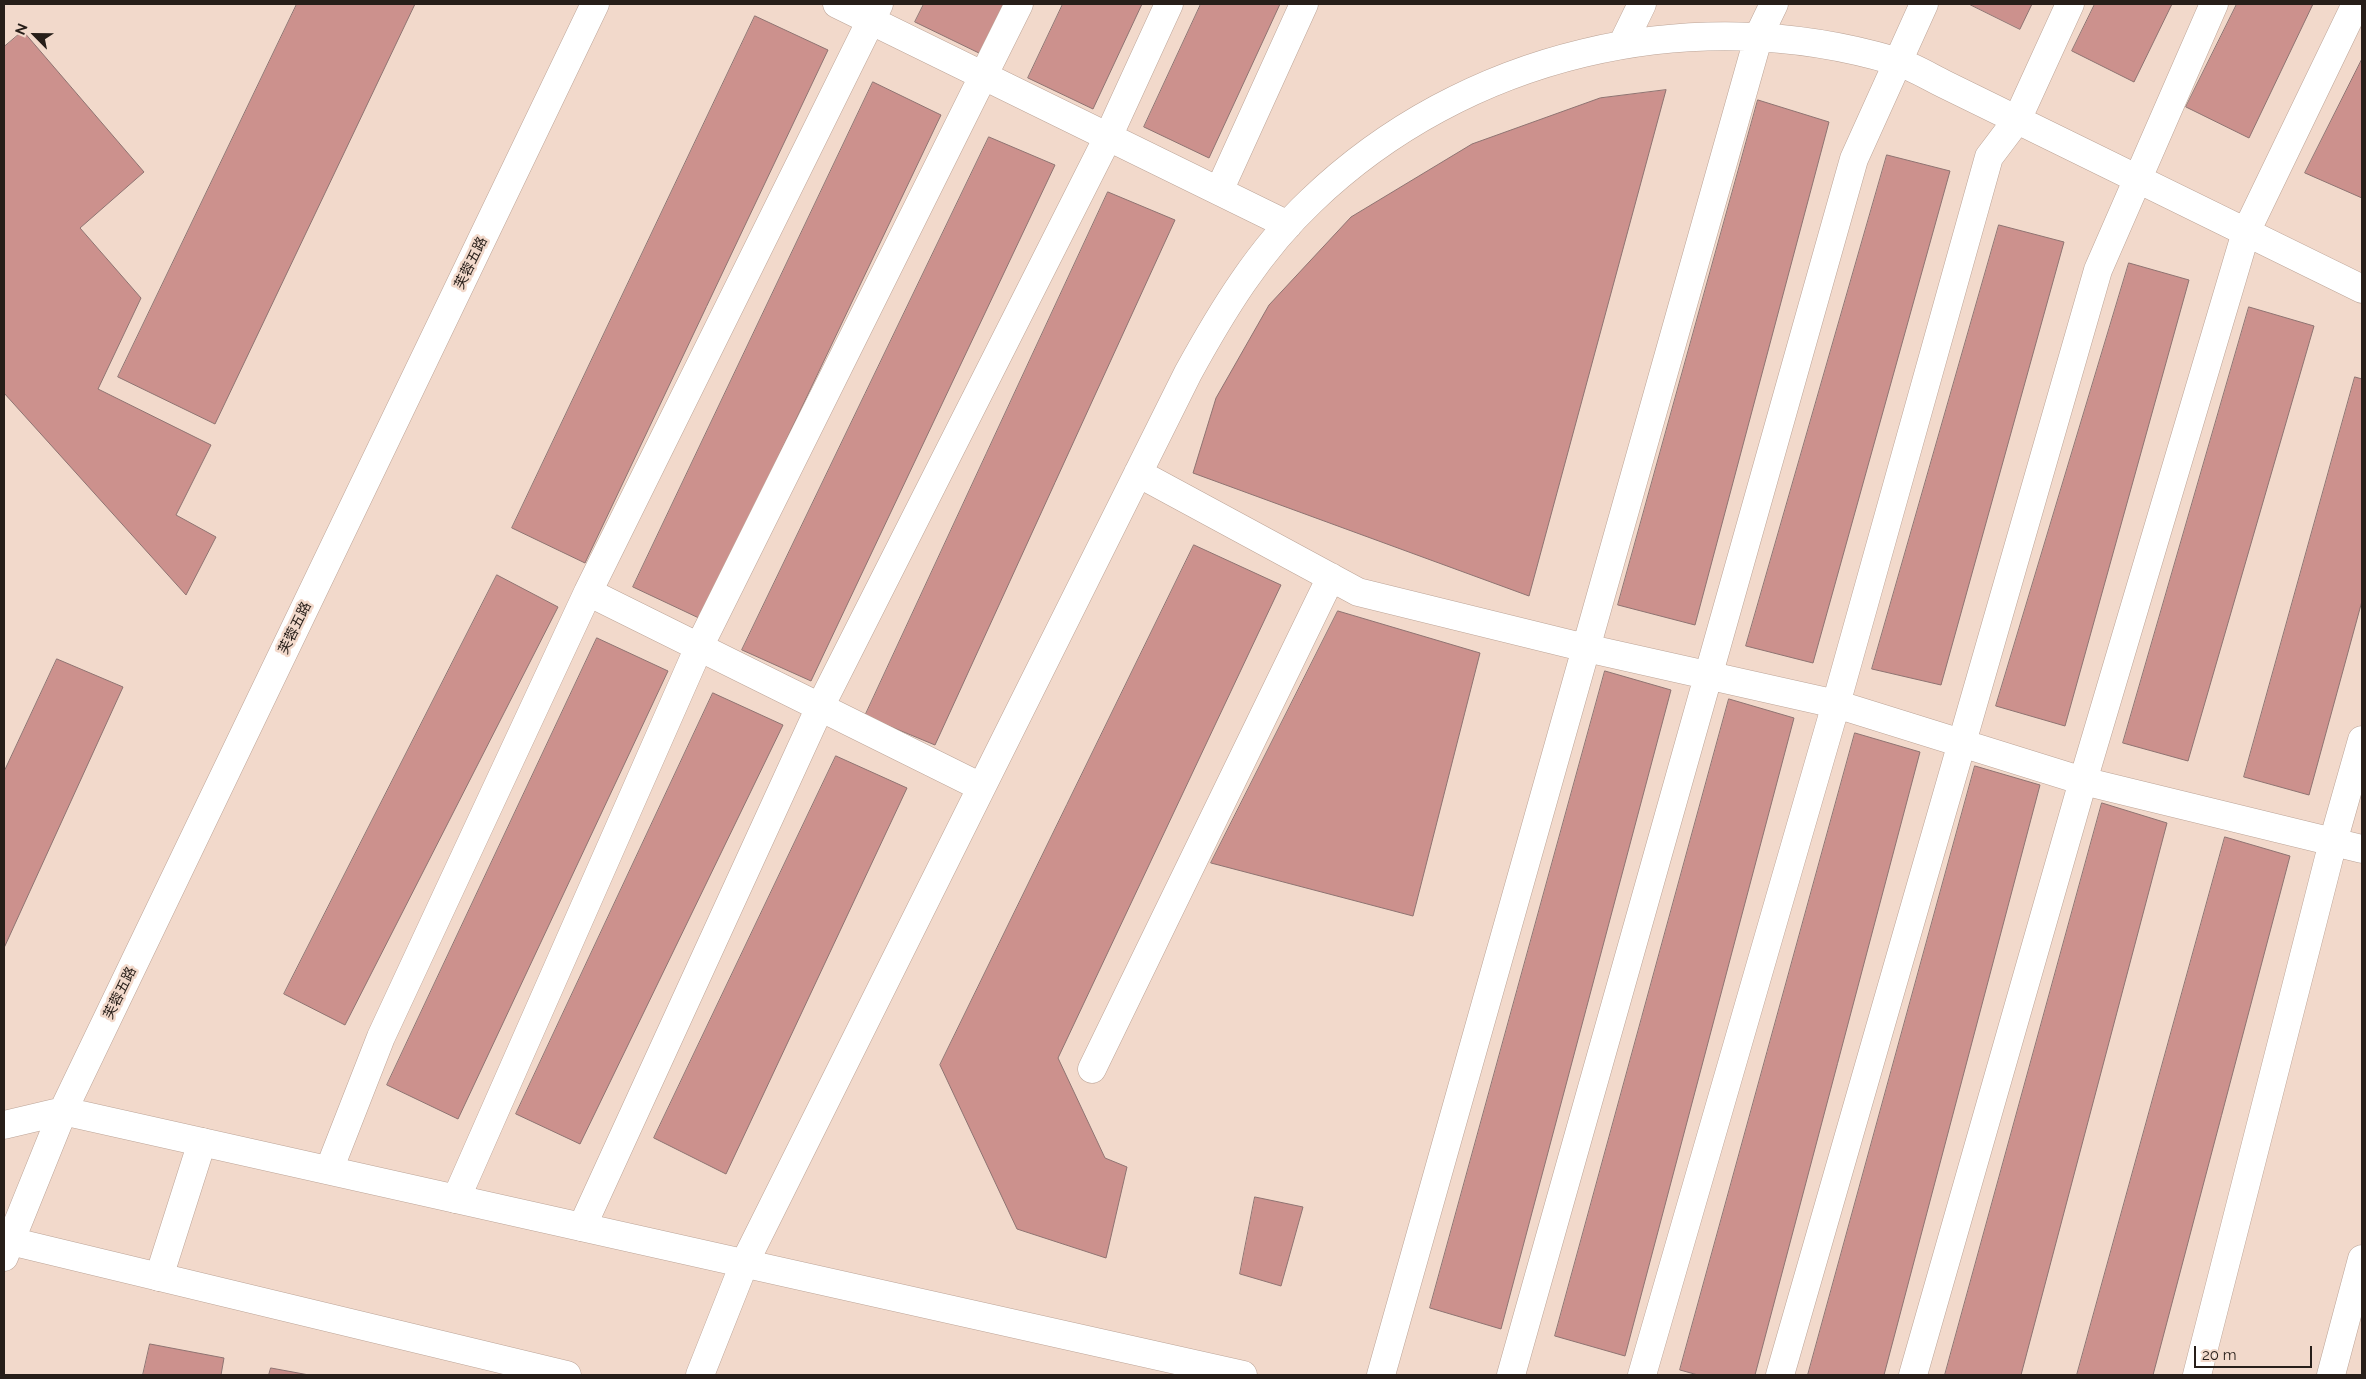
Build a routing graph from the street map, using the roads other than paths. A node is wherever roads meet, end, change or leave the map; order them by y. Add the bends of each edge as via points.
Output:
1 (595, 4) edge
2 (837, 4) edge
3 (1019, 4) edge
4 (1169, 4) edge
5 (1304, 4) edge
6 (1642, 4) edge
7 (1774, 4) edge
8 (1924, 4) edge
9 (2070, 4) edge
10 (2214, 4) edge
11 (2356, 4) edge
12 (875, 12) edge
13 (1759, 35) junction
14 (1623, 43) junction
15 (1897, 61) junction
16 (984, 76) junction
17 (2017, 120) junction
18 (1108, 137) junction
19 (2138, 179) junction
20 (1219, 191) junction
21 (1288, 225) junction
22 (2246, 232) junction
23 (2362, 289) edge
24 (1138, 473) junction
25 (1330, 577) junction
26 (588, 592) junction
27 (699, 647) junction
28 (1586, 648) junction
29 (1708, 675) junction
30 (1836, 704) junction
31 (820, 707) junction
32 (2362, 740) edge
33 (1962, 742) junction
34 (2083, 781) junction
35 (981, 787) junction
36 (2333, 842) junction
37 (2362, 849) edge
38 (1092, 1069) dead end
39 (63, 1111) junction
40 (4, 1125) edge
41 (202, 1142) junction
42 (329, 1170) junction
43 (456, 1199) junction
44 (582, 1227) junction
45 (6, 1244) edge
46 (2362, 1259) edge
47 (744, 1264) junction
48 (159, 1277) junction
49 (520, 1370) edge
50 (567, 1375) edge
51 (700, 1375) edge
52 (1243, 1375) edge
53 (1381, 1375) edge
54 (1511, 1375) edge
55 (1642, 1375) edge
56 (1780, 1375) edge
57 (1913, 1375) edge
58 (2197, 1375) edge
59 (2331, 1375) edge

1 - 39 street, 芙蓉五路
2 - 12 street
3 - 16 street
4 - 18 street
5 - 20 street
6 - 14 street
7 - 13 street
8 - 15 street
9 - 17 street
10 - 19 street
11 - 22 street
12 - 16 street
12 - 26 street
13 - 14 street via 1709,34
13 - 15 street via 1812,41
13 - 28 street
14 - 21 street via 1546,61 1459,96 1371,150 1310,201
15 - 17 street
15 - 29 street via 1854,159
16 - 18 street
16 - 27 street
17 - 19 street
17 - 30 street via 1989,158
18 - 20 street
18 - 31 street
19 - 22 street
19 - 33 street via 2098,270
20 - 21 street
21 - 24 street via 1222,310
22 - 23 street
22 - 34 street
24 - 25 street
24 - 35 street
25 - 28 street via 1358,592
25 - 38 street
26 - 27 street
26 - 42 street via 381,1037
27 - 31 street
27 - 43 street
28 - 29 street
28 - 53 street
29 - 30 street
29 - 54 street
30 - 33 street
30 - 55 street
31 - 35 street
31 - 44 street
32 - 36 street
33 - 34 street
33 - 56 street
34 - 36 street
34 - 57 street
35 - 47 street
36 - 37 street
36 - 58 street
39 - 40 street
39 - 41 street
39 - 45 street, 芙蓉五路
41 - 42 street
41 - 48 street
42 - 43 street
43 - 44 street
44 - 47 street
45 - 48 street
46 - 59 street
47 - 51 street
47 - 52 street
48 - 49 street
49 - 50 street

